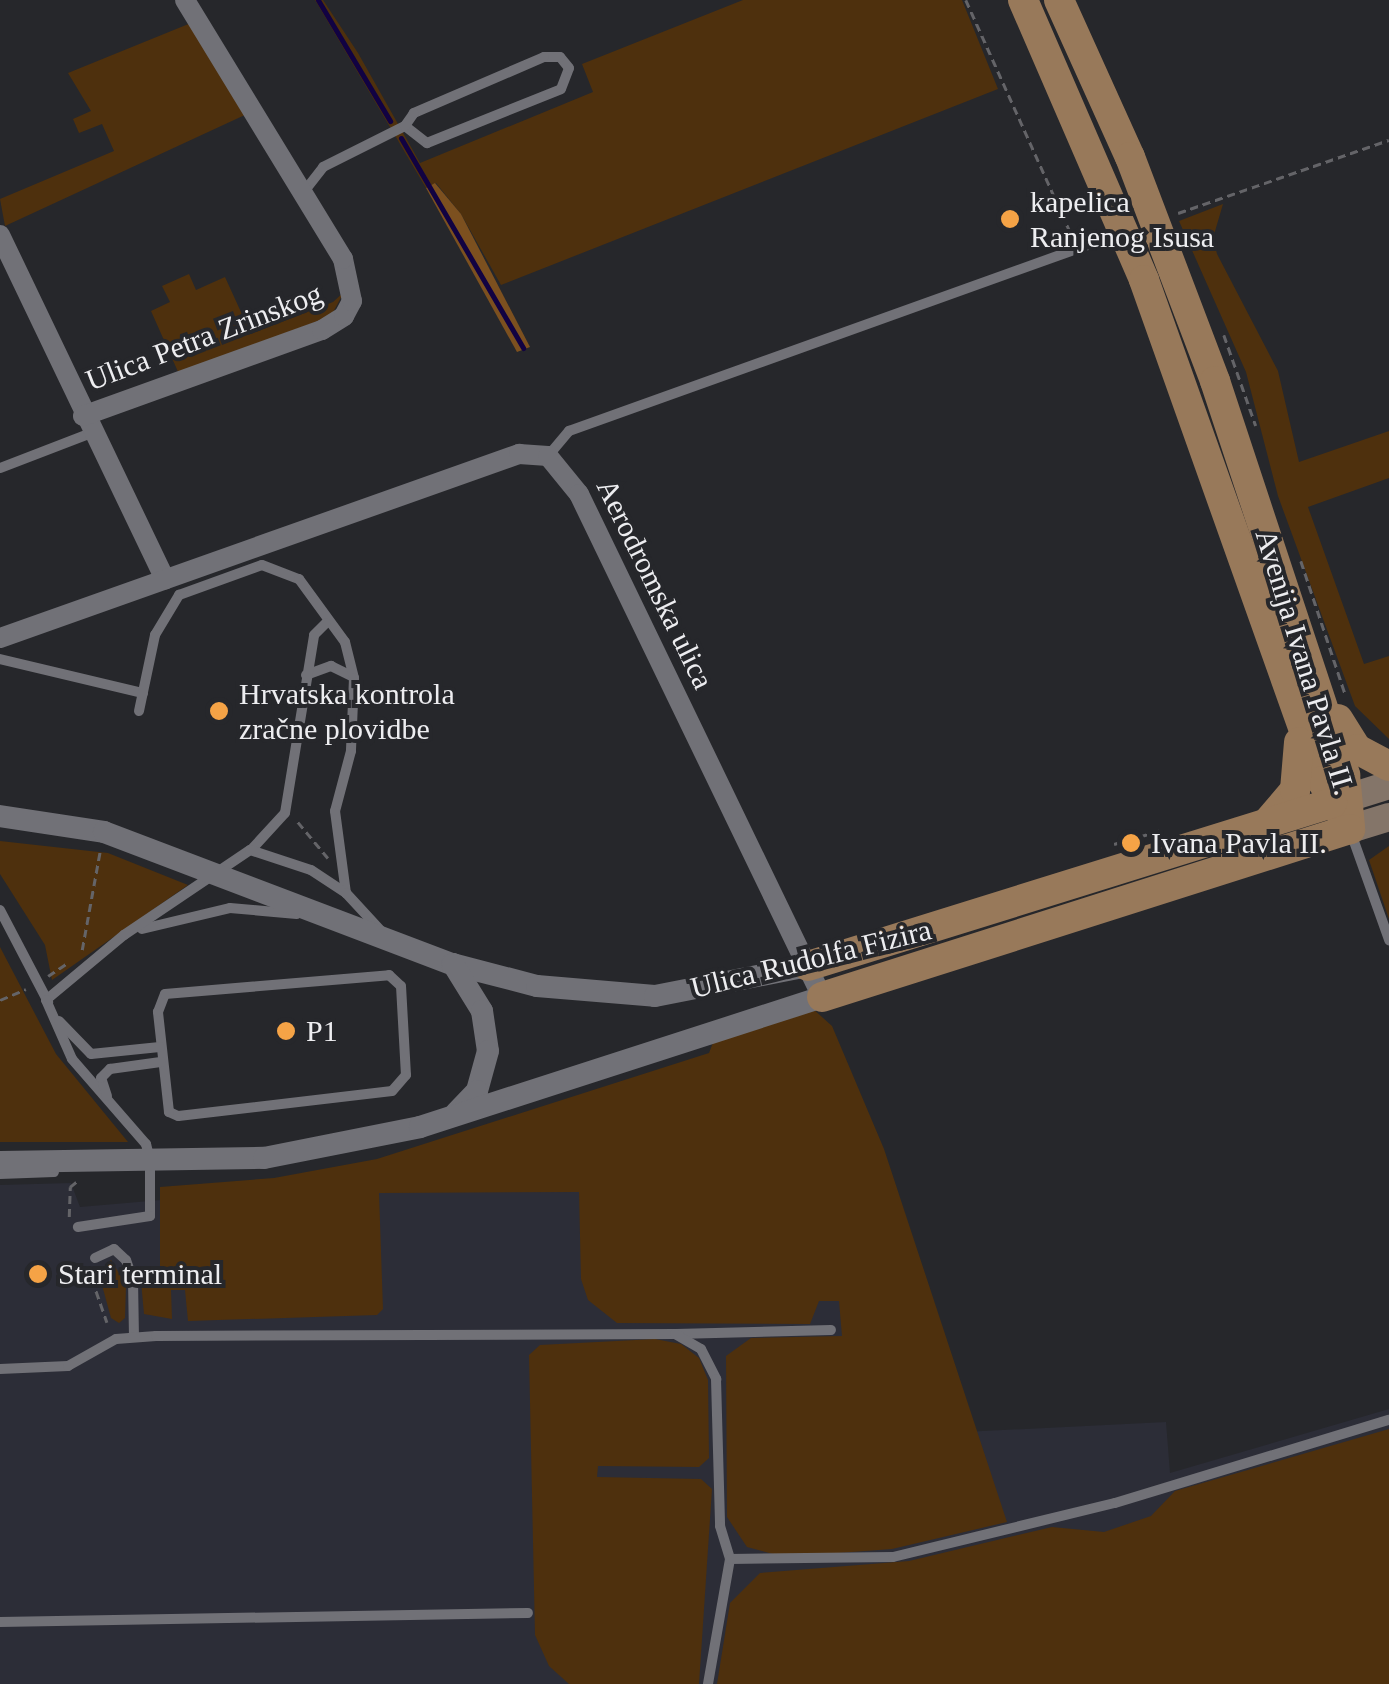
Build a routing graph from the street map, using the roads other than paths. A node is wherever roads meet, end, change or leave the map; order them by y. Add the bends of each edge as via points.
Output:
1 (185, 0) edge
2 (1023, 0) edge
3 (1059, 0) edge
4 (405, 126) junction
5 (303, 193) junction
6 (1, 240) edge
7 (1099, 242) dead end
8 (87, 425) junction
9 (548, 456) junction
10 (0, 468) edge
11 (165, 580) junction
12 (326, 623) junction
13 (0, 638) edge
14 (0, 659) edge
15 (1298, 674) junction
16 (306, 675) junction
17 (354, 678) junction
18 (143, 694) junction
19 (140, 711) dead end
20 (1389, 766) edge
21 (1389, 786) edge
22 (1341, 801) junction
23 (0, 816) edge
24 (1389, 816) edge
25 (1266, 824) junction
26 (1350, 829) junction
27 (250, 850) junction
28 (216, 871) junction
29 (346, 893) junction
30 (0, 910) edge
31 (332, 918) junction
32 (124, 935) junction
33 (386, 938) junction
34 (1389, 940) edge
35 (452, 964) junction
36 (808, 966) junction
37 (822, 997) junction
38 (46, 1000) junction
39 (160, 1047) junction
40 (161, 1062) junction
41 (110, 1102) junction
42 (454, 1115) junction
43 (150, 1160) junction
44 (0, 1162) edge
45 (100, 1162) junction
46 (0, 1174) edge
47 (78, 1227) road end
48 (95, 1258) dead end
49 (831, 1330) dead end
50 (675, 1334) junction
51 (134, 1338) junction
52 (0, 1369) edge
53 (1389, 1420) edge
54 (730, 1559) junction
55 (528, 1613) dead end
56 (0, 1622) edge
57 (708, 1684) edge

1 - 5 street, Ulica Petra Zrinskog
2 - 15 main road, Avenija Ivana Pavla II. via 1151,296
3 - 15 main road, Avenija Ivana Pavla II. via 1197,328
4 - 4 lane via 414,113 544,57 560,57 569,68 562,89 428,143
4 - 5 lane via 323,167
5 - 8 street, Ulica Petra Zrinskog via 349,273 353,293 344,316
6 - 8 street
7 - 9 lane via 569,431
8 - 10 lane
8 - 11 street
9 - 11 street via 519,454
9 - 36 street, Aerodromska ulica via 579,494
11 - 13 street
12 - 16 lane via 314,635
12 - 17 lane via 345,642
12 - 18 lane via 300,579 272,566 190,589 158,624
14 - 18 lane
15 - 20 main road via 1352,742
15 - 22 main road, Avenija Ivana Pavla II.
15 - 25 main road via 1301,774
16 - 17 lane via 331,666
16 - 27 lane via 285,813
17 - 29 lane via 351,751 335,811
18 - 19 lane
21 - 22 main road, Ulica Rudolfa Fizira
22 - 25 main road, Ulica Rudolfa Fizira
22 - 26 main road, Avenija Ivana Pavla II.
23 - 28 street, Ulica Rudolfa Fizira via 104,832
24 - 26 main road, Ulica Rudolfa Fizira
25 - 36 main road, Ulica Rudolfa Fizira
26 - 34 lane
26 - 37 main road, Ulica Rudolfa Fizira
27 - 28 lane
27 - 29 lane via 290,859
28 - 31 street, Ulica Rudolfa Fizira
28 - 32 lane
29 - 33 lane
30 - 38 lane
31 - 32 lane via 230,908
31 - 33 street, Ulica Rudolfa Fizira
32 - 38 lane via 84,958
33 - 35 street, Ulica Rudolfa Fizira
35 - 36 street, Ulica Rudolfa Fizira via 537,986 655,996
35 - 42 street via 482,1011 488,1051 477,1090
36 - 37 street, Aerodromska ulica
37 - 42 street, Ulica Rudolfa Fizira
38 - 39 lane via 85,1053
38 - 41 lane via 72,1059
39 - 40 lane
39 - 40 lane via 160,1001 172,990 389,975 401,986 406,1075 392,1091 178,1116 164,1103
40 - 41 lane via 104,1073
41 - 43 lane via 146,1144
42 - 43 street, Ulica Rudolfa Fizira via 264,1158
43 - 45 street, Ulica Rudolfa Fizira
43 - 47 lane via 150,1216
44 - 45 street, Ulica Rudolfa Fizira
45 - 46 lane via 77,1172
48 - 51 lane via 106,1248 126,1260 134,1280
49 - 50 lane
50 - 51 lane
50 - 54 lane via 701,1349 716,1379 720,1526
51 - 52 lane via 116,1339 68,1366
53 - 54 lane via 1115,1503 892,1557
54 - 57 lane
55 - 56 lane

